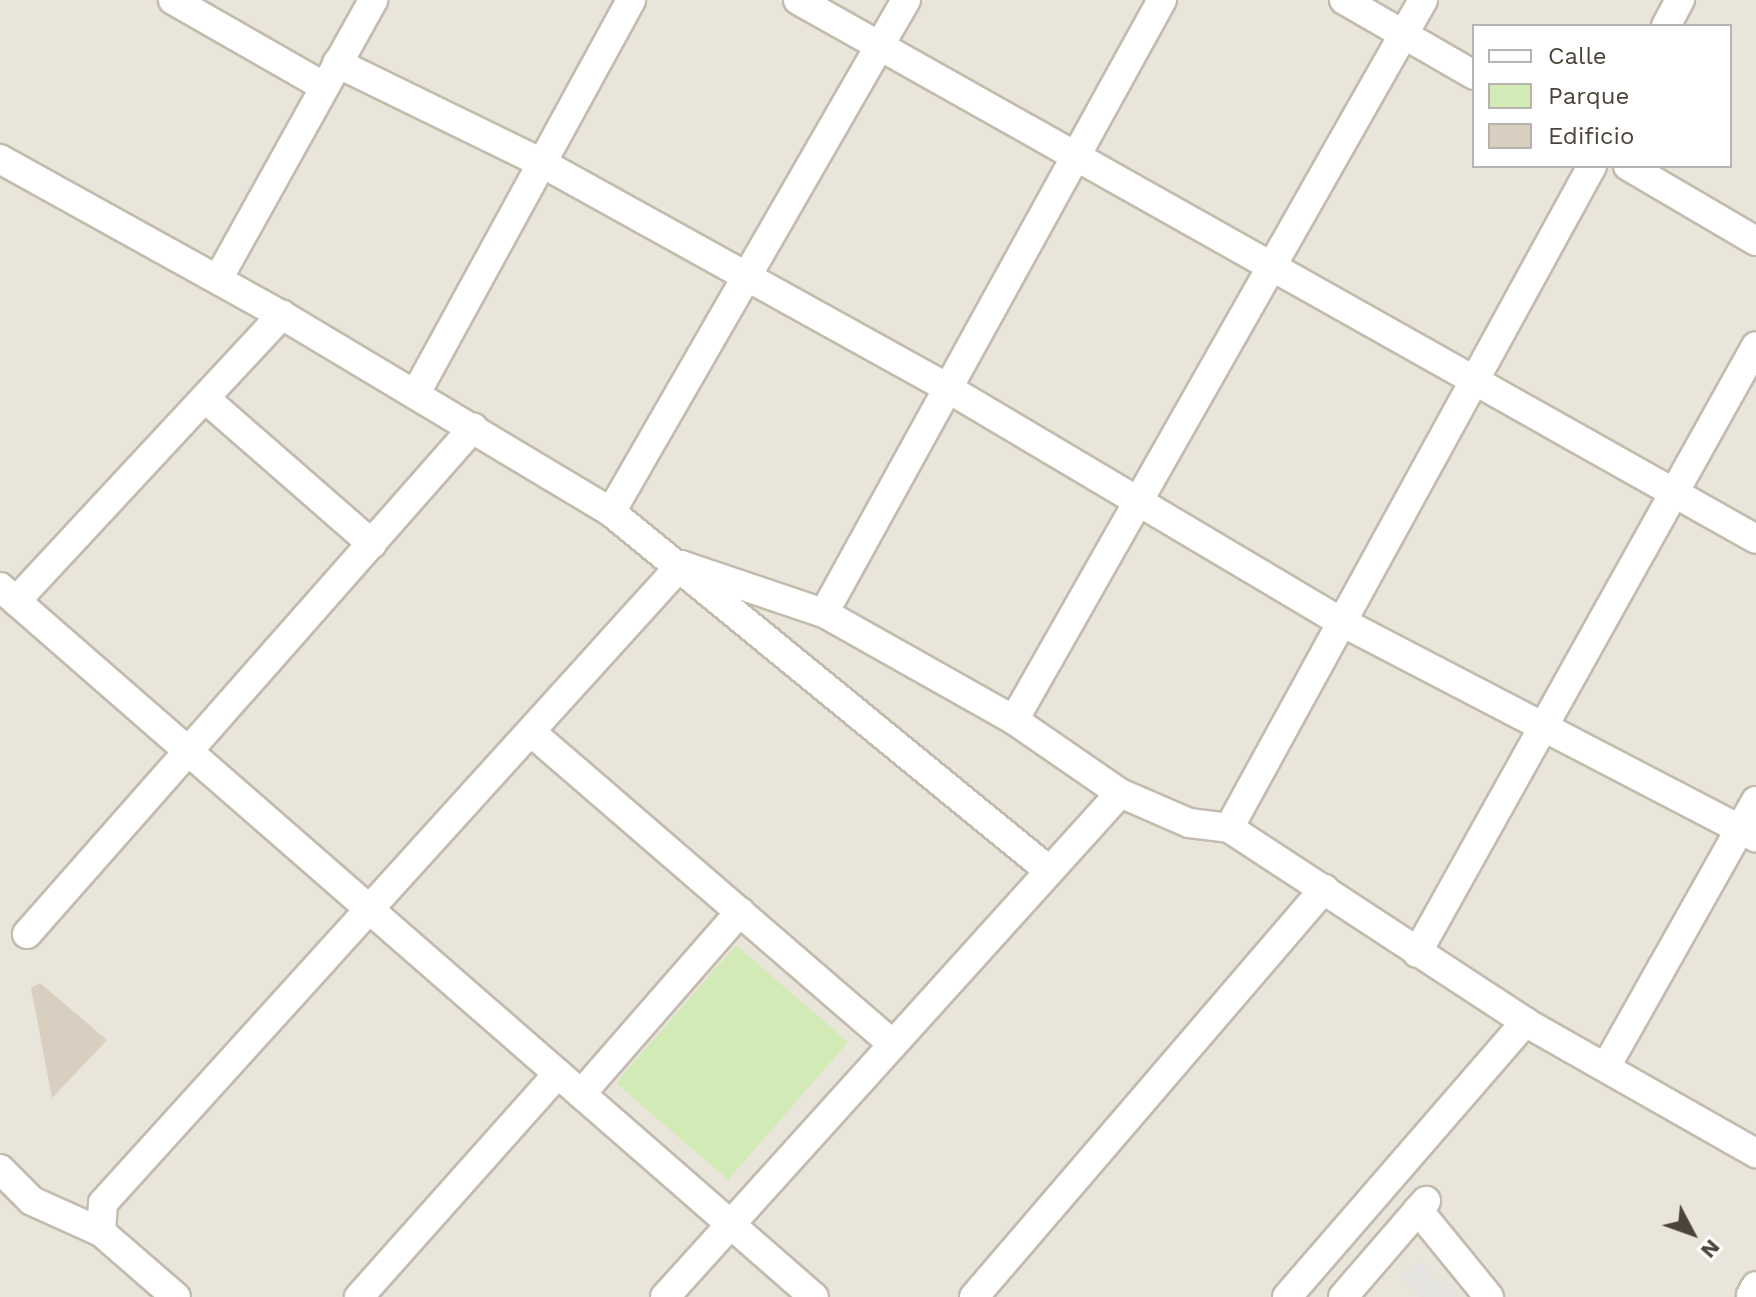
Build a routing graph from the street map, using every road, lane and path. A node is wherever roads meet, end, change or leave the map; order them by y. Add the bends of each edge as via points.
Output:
1 (173, 0) edge
2 (373, 0) edge
3 (631, 0) edge
4 (798, 0) edge
5 (906, 0) edge
6 (1162, 0) edge
7 (1344, 0) edge
8 (1423, 0) edge
9 (1680, 0) edge
10 (1667, 24) edge
11 (1404, 34) junction
12 (880, 46) junction
13 (1472, 74) edge
14 (330, 75) junction
15 (1077, 155) junction
16 (0, 159) edge
17 (542, 163) junction
18 (1591, 168) edge
19 (1631, 168) edge
20 (1756, 241) edge
21 (1274, 264) junction
22 (218, 279) junction
23 (745, 280) junction
24 (282, 315) junction
25 (1756, 346) edge
26 (1472, 374) junction
27 (949, 389) junction
28 (416, 393) junction
29 (207, 400) junction
30 (473, 428) junction
31 (1674, 491) junction
32 (1139, 505) junction
33 (611, 512) junction
34 (1756, 539) edge
35 (372, 544) junction
36 (681, 565) junction
37 (8, 594) edge
38 (824, 613) junction
39 (1338, 620) junction
40 (1014, 720) junction
41 (1547, 728) junction
42 (531, 732) junction
43 (190, 753) junction
44 (1120, 793) junction
45 (1756, 801) edge
46 (1229, 828) junction
47 (1748, 834) edge
48 (1047, 869) junction
49 (1324, 889) junction
50 (370, 909) junction
51 (740, 912) junction
52 (27, 934) dead end
53 (1417, 953) junction
54 (1525, 1022) junction
55 (890, 1042) junction
56 (1607, 1065) junction
57 (558, 1074) junction
58 (581, 1094) junction
59 (1756, 1153) edge
60 (0, 1169) edge
61 (729, 1223) junction
62 (101, 1232) junction
63 (176, 1297) edge
64 (359, 1297) edge
65 (665, 1297) edge
66 (814, 1297) edge
67 (974, 1297) edge
68 (1287, 1297) edge
69 (1343, 1297) edge
70 (1489, 1297) edge

1 - 14 street
2 - 14 street
3 - 17 street
4 - 12 street
5 - 12 street
6 - 15 street
7 - 11 street
8 - 11 street
9 - 10 street
11 - 13 street
11 - 21 street
12 - 15 street
12 - 23 street
14 - 17 street
14 - 22 street
15 - 21 street
15 - 27 street
16 - 22 street
17 - 23 street
17 - 28 street
18 - 26 street
19 - 20 street
21 - 26 street
21 - 32 street
22 - 24 street
23 - 27 street
23 - 33 street
24 - 28 street
24 - 29 street
25 - 31 street
26 - 31 street
26 - 39 street
27 - 32 street
27 - 38 street
28 - 30 street
29 - 35 street
29 - 37 street
30 - 33 street
30 - 35 street
31 - 34 street
31 - 41 street
32 - 39 street
32 - 40 street
33 - 36 street
35 - 43 street
36 - 38 street
36 - 42 street
36 - 48 street
37 - 43 street
38 - 40 street
39 - 41 street
39 - 46 street
40 - 44 street
41 - 47 street
41 - 53 street
42 - 50 street
42 - 51 street
43 - 50 street
43 - 52 street
44 - 46 street via 1189,823
44 - 48 street
45 - 47 street
46 - 49 street
47 - 56 street
48 - 55 street
49 - 53 street
49 - 67 street
50 - 57 street
50 - 62 street via 103,1203
51 - 55 street
51 - 58 street
53 - 54 street
54 - 56 street
54 - 68 street
55 - 61 street
56 - 59 street
57 - 58 street
57 - 64 street
58 - 61 street
60 - 62 street via 32,1201
61 - 65 street
61 - 66 street
62 - 63 street
69 - 70 street via 1422,1206

